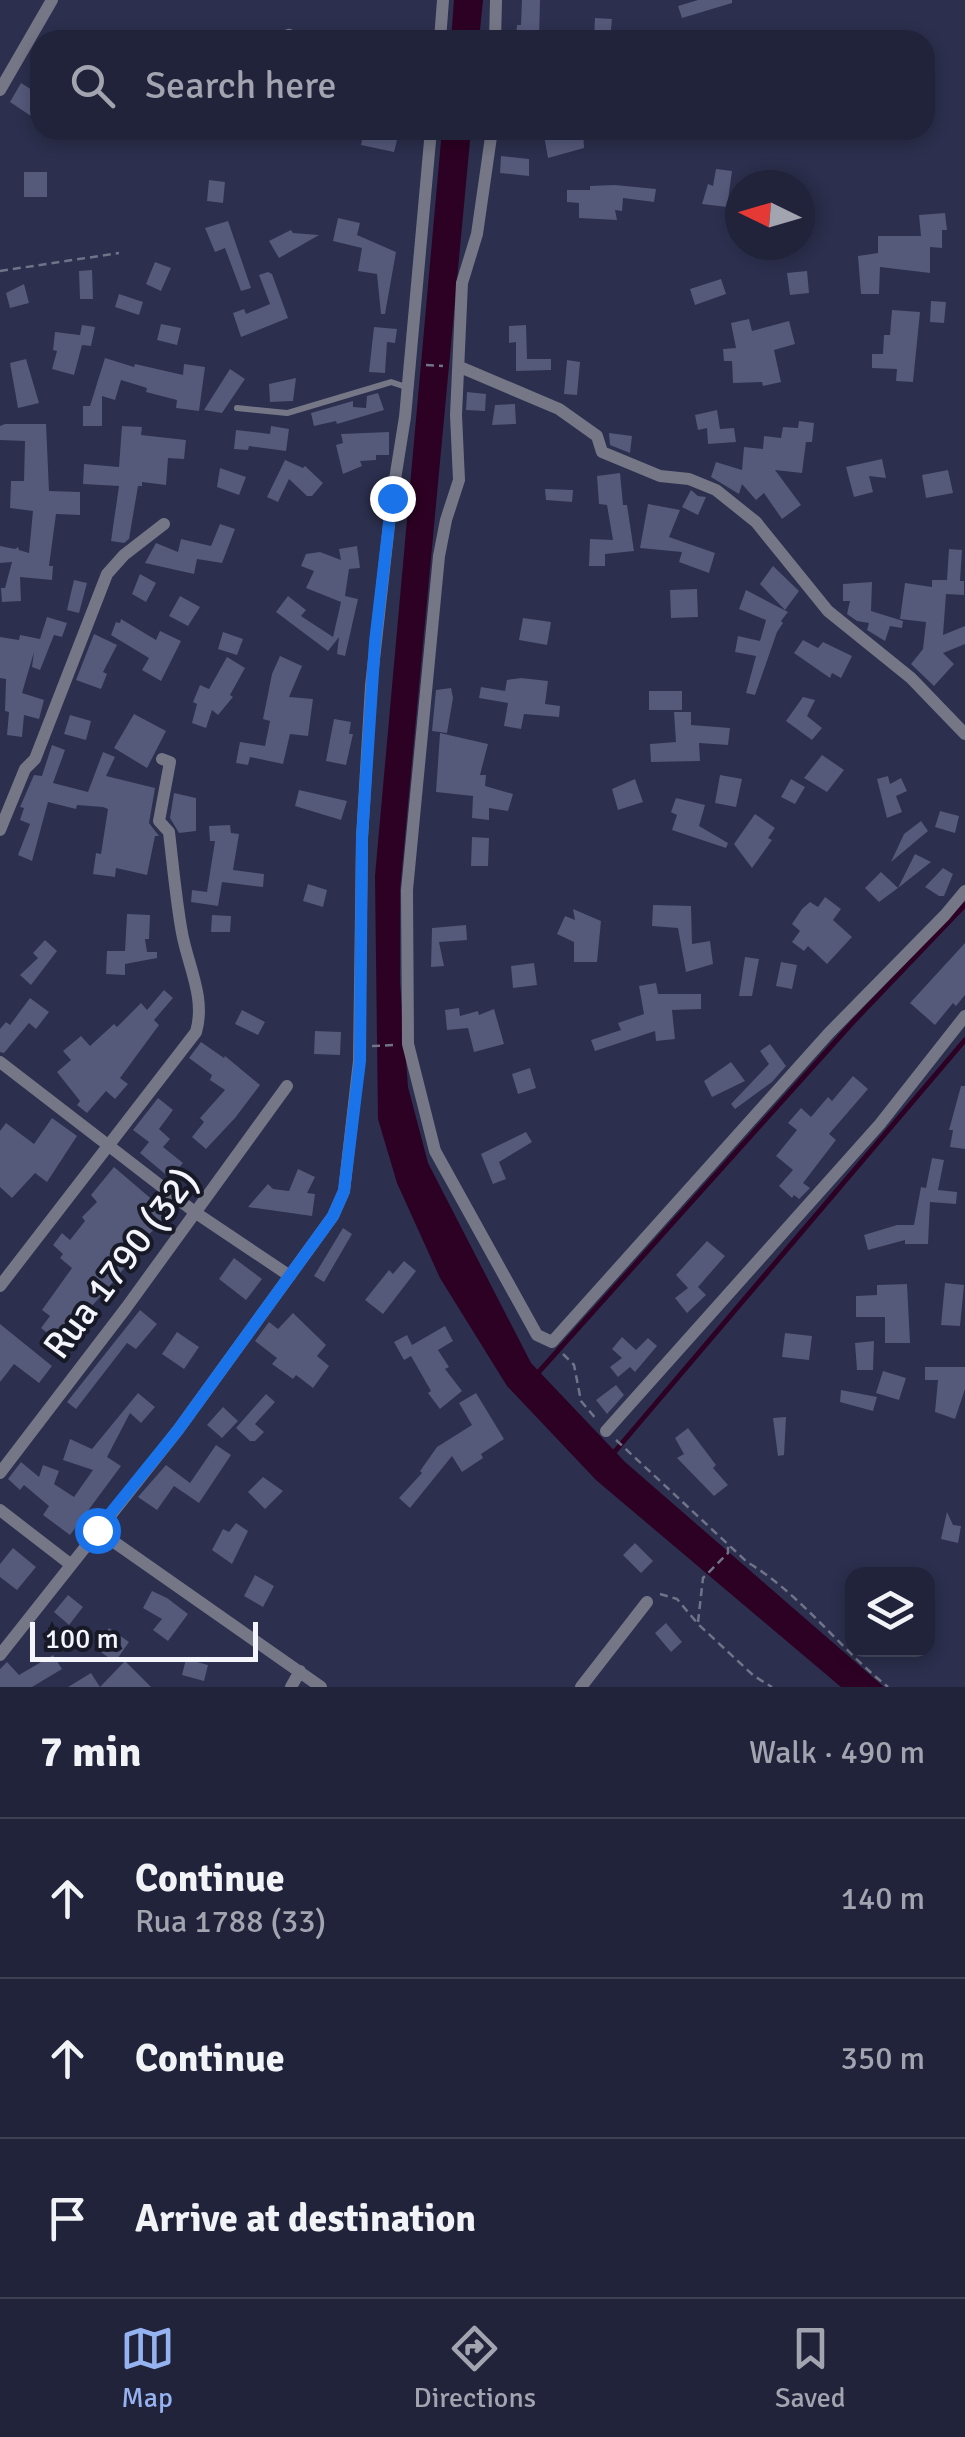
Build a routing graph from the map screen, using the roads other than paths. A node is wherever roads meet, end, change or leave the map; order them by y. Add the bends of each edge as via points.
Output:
1 (52, 0) edge
2 (444, 0) edge
3 (496, 0) edge
4 (35, 30) edge
5 (441, 30) edge
6 (495, 30) edge
7 (30, 38) edge
8 (0, 90) edge
9 (430, 140) edge
10 (491, 140) edge
11 (460, 367) junction
12 (406, 386) junction
13 (238, 408) dead end
14 (164, 524) dead end
15 (965, 734) edge
16 (162, 759) dead end
17 (0, 830) edge
18 (965, 891) edge
19 (965, 1016) edge
20 (0, 1062) edge
21 (286, 1086) dead end
22 (110, 1147) junction
23 (196, 1213) junction
24 (290, 1276) junction
25 (0, 1286) edge
26 (609, 1434) road end
27 (0, 1473) edge
28 (0, 1510) edge
29 (97, 1530) junction
30 (70, 1564) junction
31 (648, 1602) road end
32 (0, 1655) edge
33 (300, 1671) junction
34 (291, 1687) edge
35 (320, 1687) edge
36 (581, 1687) edge

1 - 4 street
2 - 5 street
3 - 6 street
7 - 8 street
9 - 12 street
10 - 11 street via 462,284
11 - 15 street via 559,409 597,436 602,452 716,490 756,522 828,611 912,678
11 - 18 street via 459,480 439,556 407,890 408,1044 434,1152 537,1335 552,1342 829,1032
12 - 13 lane via 391,382 287,414
12 - 24 street via 372,686 360,1046 344,1191
14 - 17 street via 108,574 35,760
16 - 22 street via 170,762 159,820 169,832 201,1016 196,1032
19 - 26 street via 880,1124
20 - 22 street
21 - 23 street, Rua 1790 (32)
22 - 23 street
22 - 25 street
23 - 24 street
23 - 27 street, Rua 1790 (32)
24 - 29 street
28 - 30 street
29 - 30 street
29 - 33 street
30 - 32 street
31 - 36 street
33 - 34 street
33 - 35 street

